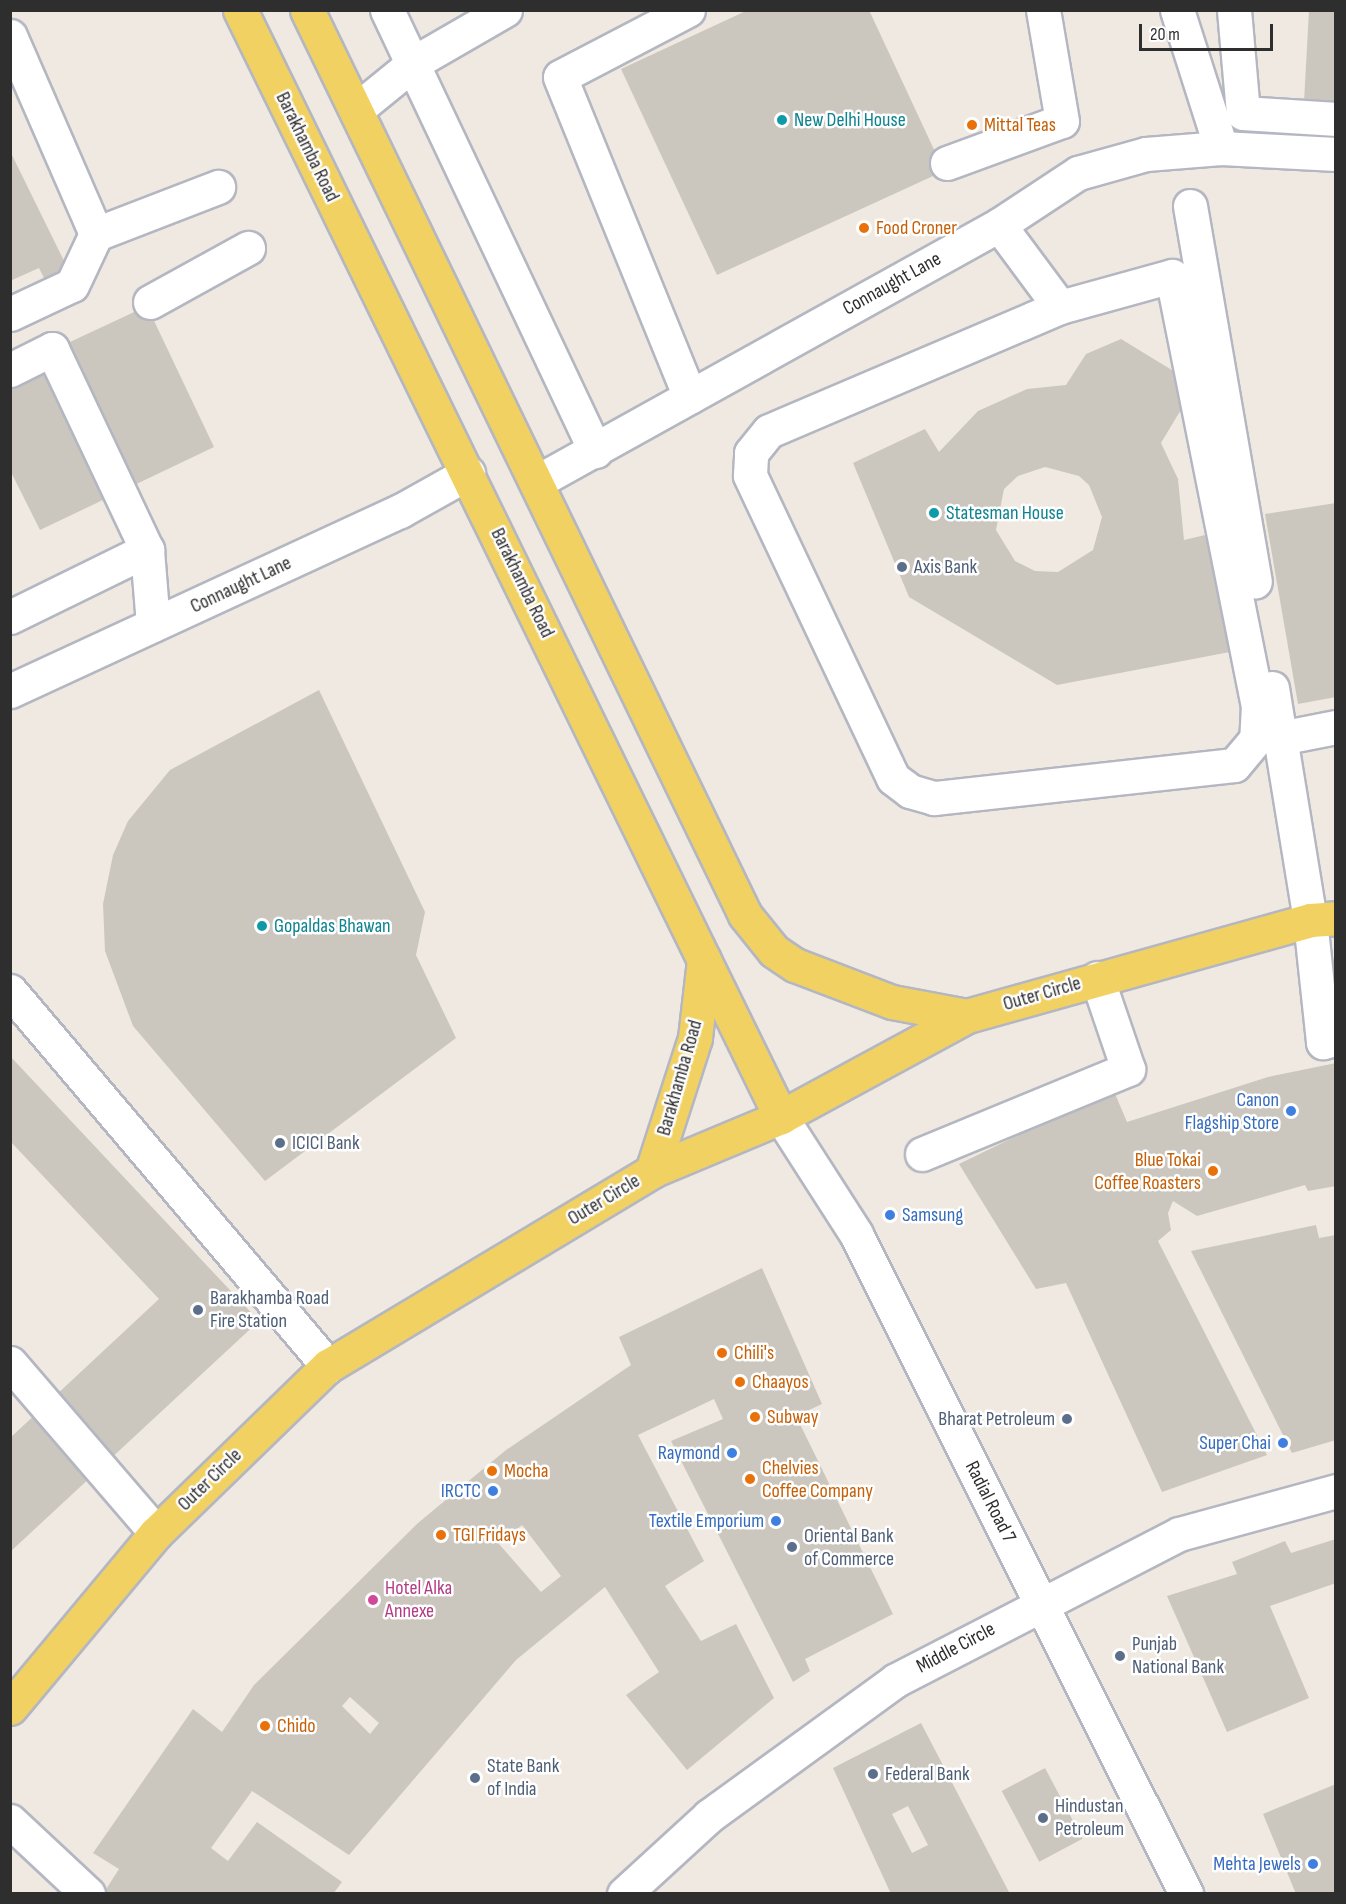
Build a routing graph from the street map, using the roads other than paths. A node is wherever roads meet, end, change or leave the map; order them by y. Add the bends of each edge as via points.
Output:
1 (240, 10) edge
2 (307, 10) edge
3 (387, 10) edge
4 (505, 10) edge
5 (688, 10) edge
6 (1043, 10) edge
7 (1177, 10) edge
8 (1234, 10) edge
9 (10, 36) edge
10 (415, 62) junction
11 (356, 110) junction
12 (1335, 119) edge
13 (1221, 148) junction
14 (1335, 154) edge
15 (947, 163) dead end
16 (218, 187) dead end
17 (1190, 206) dead end
18 (999, 225) junction
19 (96, 234) junction
20 (248, 248) dead end
21 (150, 302) dead end
22 (1060, 307) junction
23 (10, 314) edge
24 (10, 369) edge
25 (690, 397) junction
26 (595, 451) junction
27 (468, 473) junction
28 (538, 481) junction
29 (147, 550) junction
30 (10, 617) edge
31 (153, 626) junction
32 (10, 691) edge
33 (1335, 727) edge
34 (1280, 738) junction
35 (1323, 919) edge
36 (704, 960) junction
37 (1097, 978) junction
38 (10, 991) edge
39 (967, 1016) junction
40 (1335, 1039) edge
41 (781, 1117) junction
42 (922, 1154) dead end
43 (652, 1171) junction
44 (10, 1363) edge
45 (328, 1366) junction
46 (1335, 1491) edge
47 (156, 1533) junction
48 (1041, 1603) junction
49 (10, 1708) edge
50 (10, 1821) edge
51 (88, 1893) edge
52 (624, 1893) edge
53 (1186, 1893) edge

1 - 27 main road, Barakhamba Road
2 - 11 main road
3 - 10 street
4 - 10 street
5 - 25 street via 560,77
6 - 15 street via 1062,121
7 - 13 street
8 - 12 street via 1243,113
9 - 19 street
10 - 11 street
10 - 26 street
11 - 28 main road
13 - 14 street, Connaught Lane
13 - 18 street, Connaught Lane via 1146,154 1078,173
16 - 19 street
17 - 34 street
18 - 22 street
18 - 25 street, Connaught Lane
19 - 23 street via 72,285
20 - 21 street
22 - 22 street via 769,431 751,453 750,476 893,778 934,798 1234,765 1256,739 1258,705 1172,276
24 - 29 street via 52,349
25 - 26 street, Connaught Lane
26 - 28 street, Connaught Lane
27 - 31 street, Connaught Lane via 400,511
27 - 36 main road, Barakhamba Road
28 - 39 main road via 724,874 758,932 795,965 892,1002
29 - 30 street
29 - 31 street
31 - 32 street, Connaught Lane
33 - 34 street
34 - 35 street
35 - 37 main road, Outer Circle
35 - 40 street via 1323,1042
36 - 41 main road
36 - 43 main road, Barakhamba Road via 695,1038
37 - 39 main road, Outer Circle
37 - 42 street via 1128,1069
38 - 45 street
39 - 41 main road, Outer Circle
41 - 43 main road, Outer Circle
41 - 48 street, Radial Road 7 via 856,1234
43 - 45 main road, Outer Circle
44 - 47 street
45 - 47 main road, Outer Circle
46 - 48 street, Middle Circle via 1179,1534
47 - 49 main road, Outer Circle
48 - 52 street, Middle Circle via 896,1680 801,1744 692,1830
48 - 53 street, Radial Road 7
50 - 51 street

